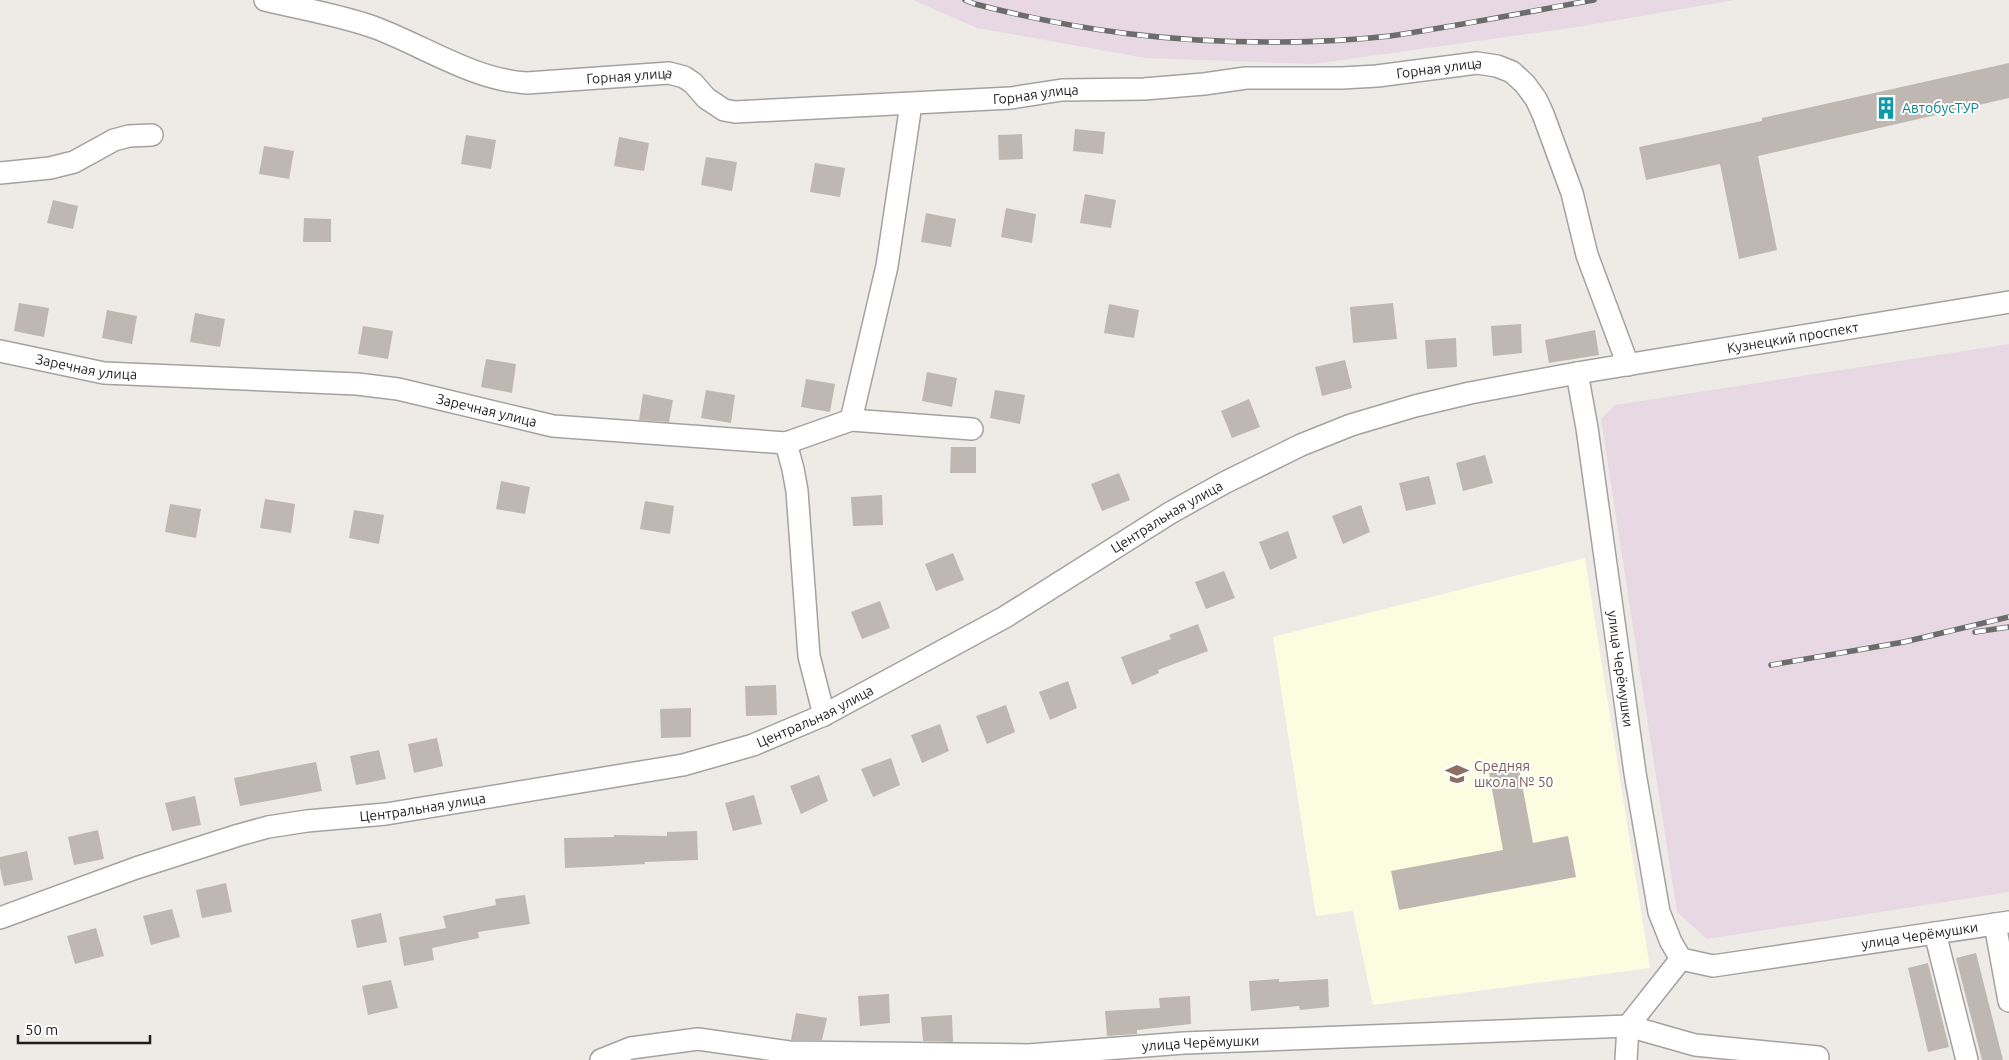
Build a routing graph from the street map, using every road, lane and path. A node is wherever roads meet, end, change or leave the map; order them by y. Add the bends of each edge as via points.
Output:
1 (265, 0) edge
2 (911, 104) junction
3 (152, 135) dead end
4 (0, 173) edge
5 (2009, 302) edge
6 (0, 351) edge
7 (1628, 365) junction
8 (1577, 373) junction
9 (851, 420) junction
10 (972, 429) dead end
11 (786, 443) junction
12 (824, 714) junction
13 (0, 918) edge
14 (2002, 923) edge
15 (1935, 933) junction
16 (1681, 959) junction
17 (2009, 1001) edge
18 (1628, 1026) junction
19 (1818, 1057) dead end
20 (601, 1060) edge
21 (1626, 1060) edge
22 (1967, 1060) edge

1 - 2 street, Горная улица via 376,28 468,69 508,82 670,74 684,77 706,98 724,110 735,112
2 - 7 street, Горная улица via 1011,98 1062,90 1204,84 1246,78 1377,76 1477,63 1497,66 1512,72 1525,84 1543,114 1572,193 1586,255
2 - 9 street via 887,266
3 - 4 street via 114,140 74,162 50,168
5 - 7 street, Кузнецкий проспект
6 - 11 street, Заречная улица via 104,373 357,384 398,389 553,426
7 - 8 street, Кузнецкий проспект
8 - 12 street, Центральная улица via 1415,406 1351,425 1268,460 1170,513 1005,618
8 - 16 street, улица Черёмушки via 1635,773 1659,912
9 - 10 street, Заречная улица
9 - 11 street, Заречная улица
11 - 12 street via 797,491 809,656
12 - 13 street, Центральная улица via 754,745 683,766 386,814 308,821 254,831 136,868
14 - 15 street, улица Черёмушки
14 - 17 street
15 - 16 street, улица Черёмушки via 1713,966
15 - 22 street
16 - 18 street
18 - 19 street, улица Черёмушки via 1695,1045
18 - 20 street, улица Черёмушки via 1184,1043 1028,1055 789,1052 698,1039 631,1048
18 - 21 street

